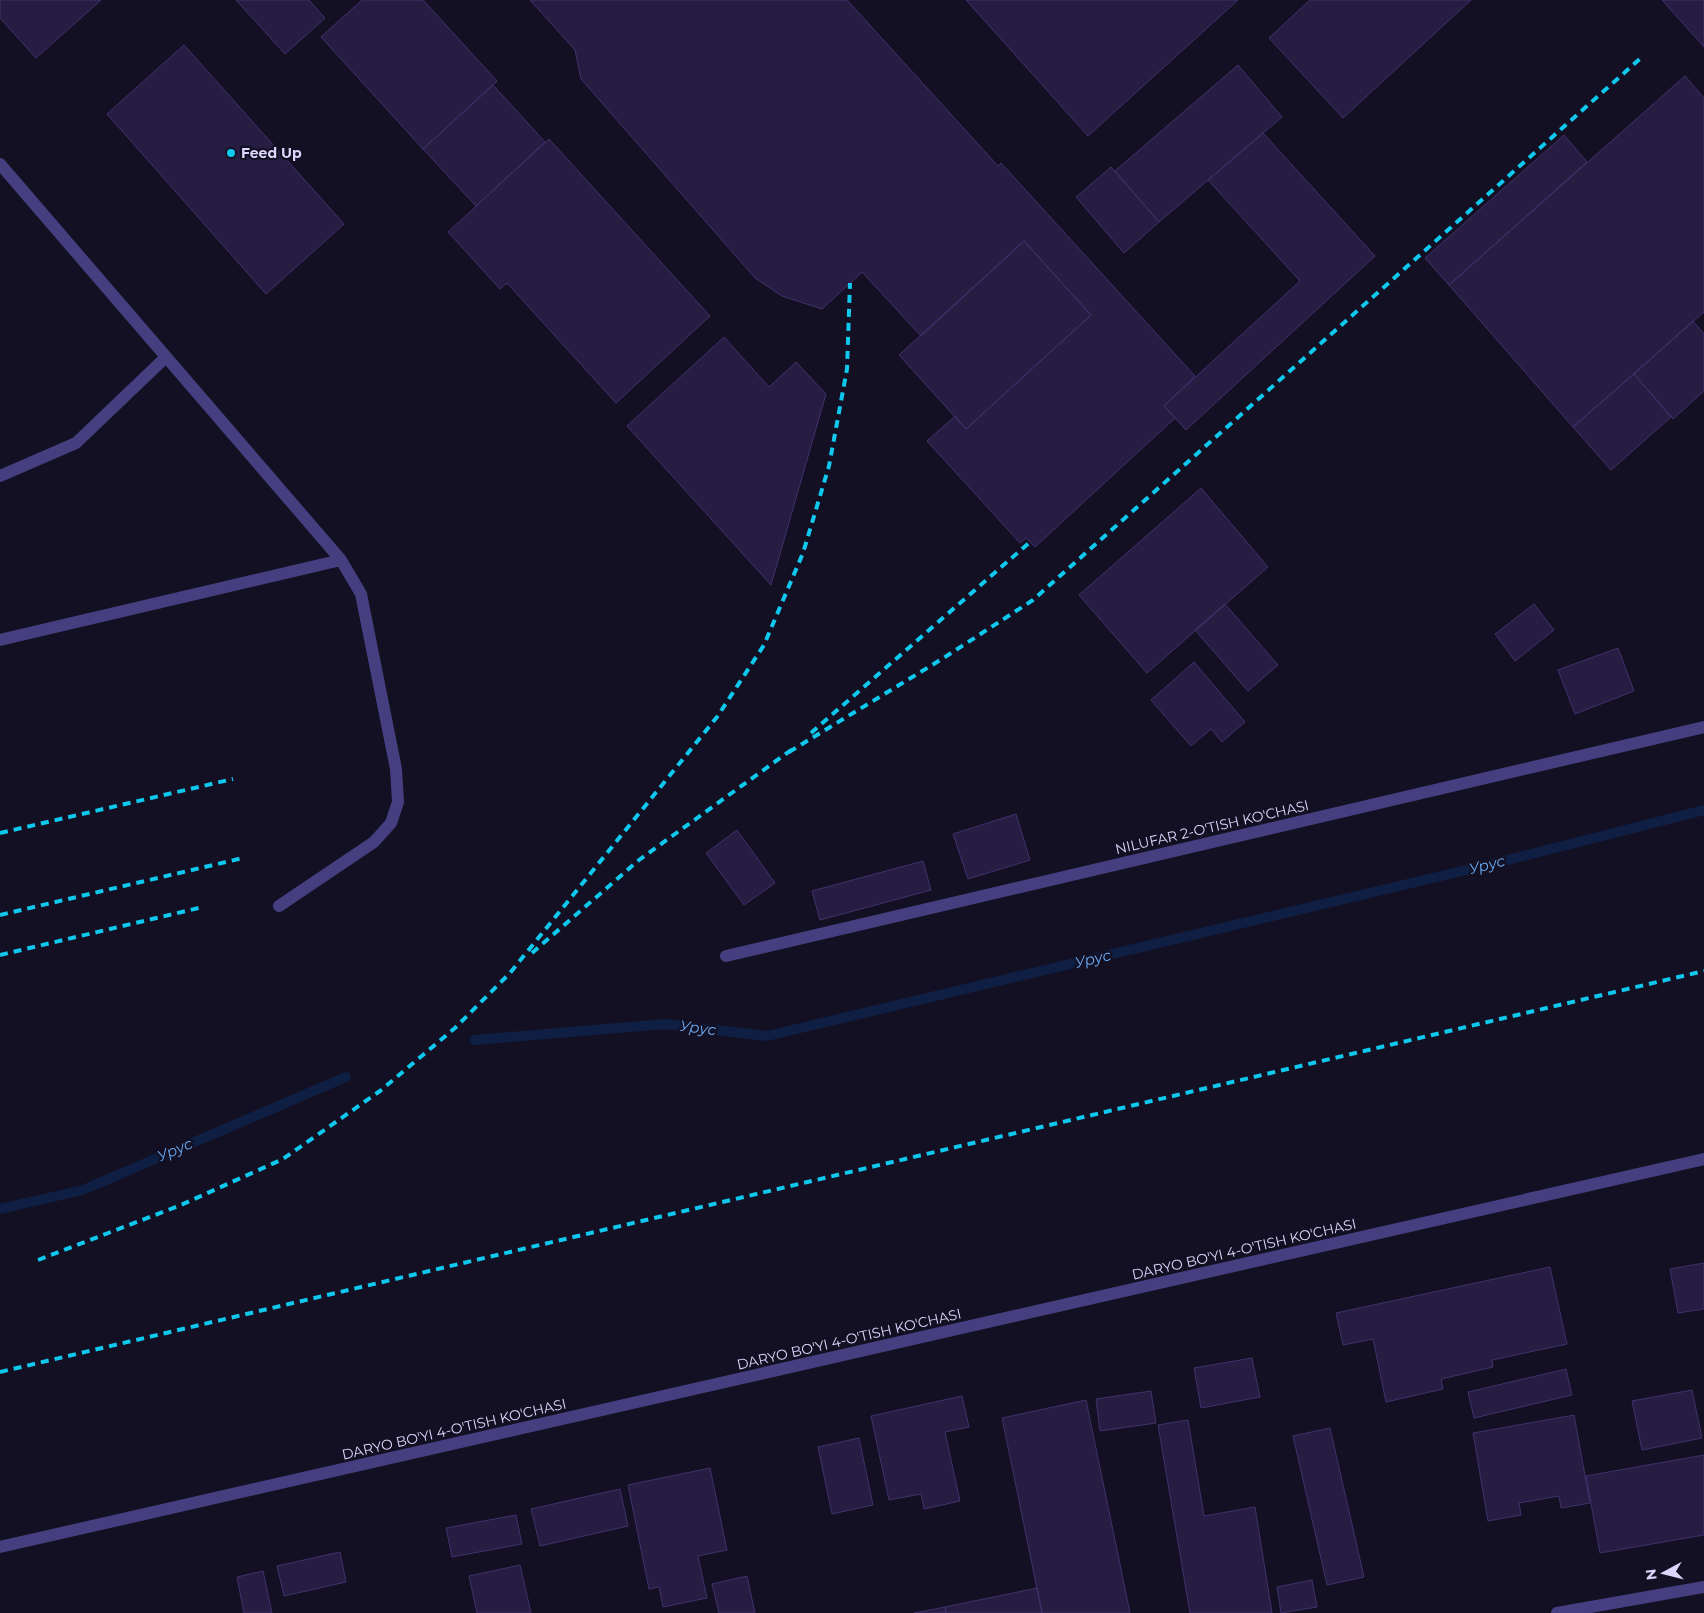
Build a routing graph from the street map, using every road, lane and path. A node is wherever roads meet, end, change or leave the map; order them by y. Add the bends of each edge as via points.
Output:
1 (2, 170) edge
2 (166, 357) junction
3 (0, 476) edge
4 (341, 560) junction
5 (0, 640) edge
6 (1704, 727) edge
7 (279, 906) dead end
8 (726, 956) dead end
9 (1704, 1159) edge
10 (0, 1547) edge
11 (1704, 1587) edge
12 (1557, 1613) edge

1 - 2 street
2 - 3 street via 76,443
2 - 4 street
4 - 5 street
4 - 7 street via 361,594 396,769 398,802 391,822 374,842
6 - 8 street, NILUFAR 2-O'TISH KO'CHASI
9 - 10 street, DARYO BO'YI 4-O'TISH KO'CHASI
11 - 12 street

